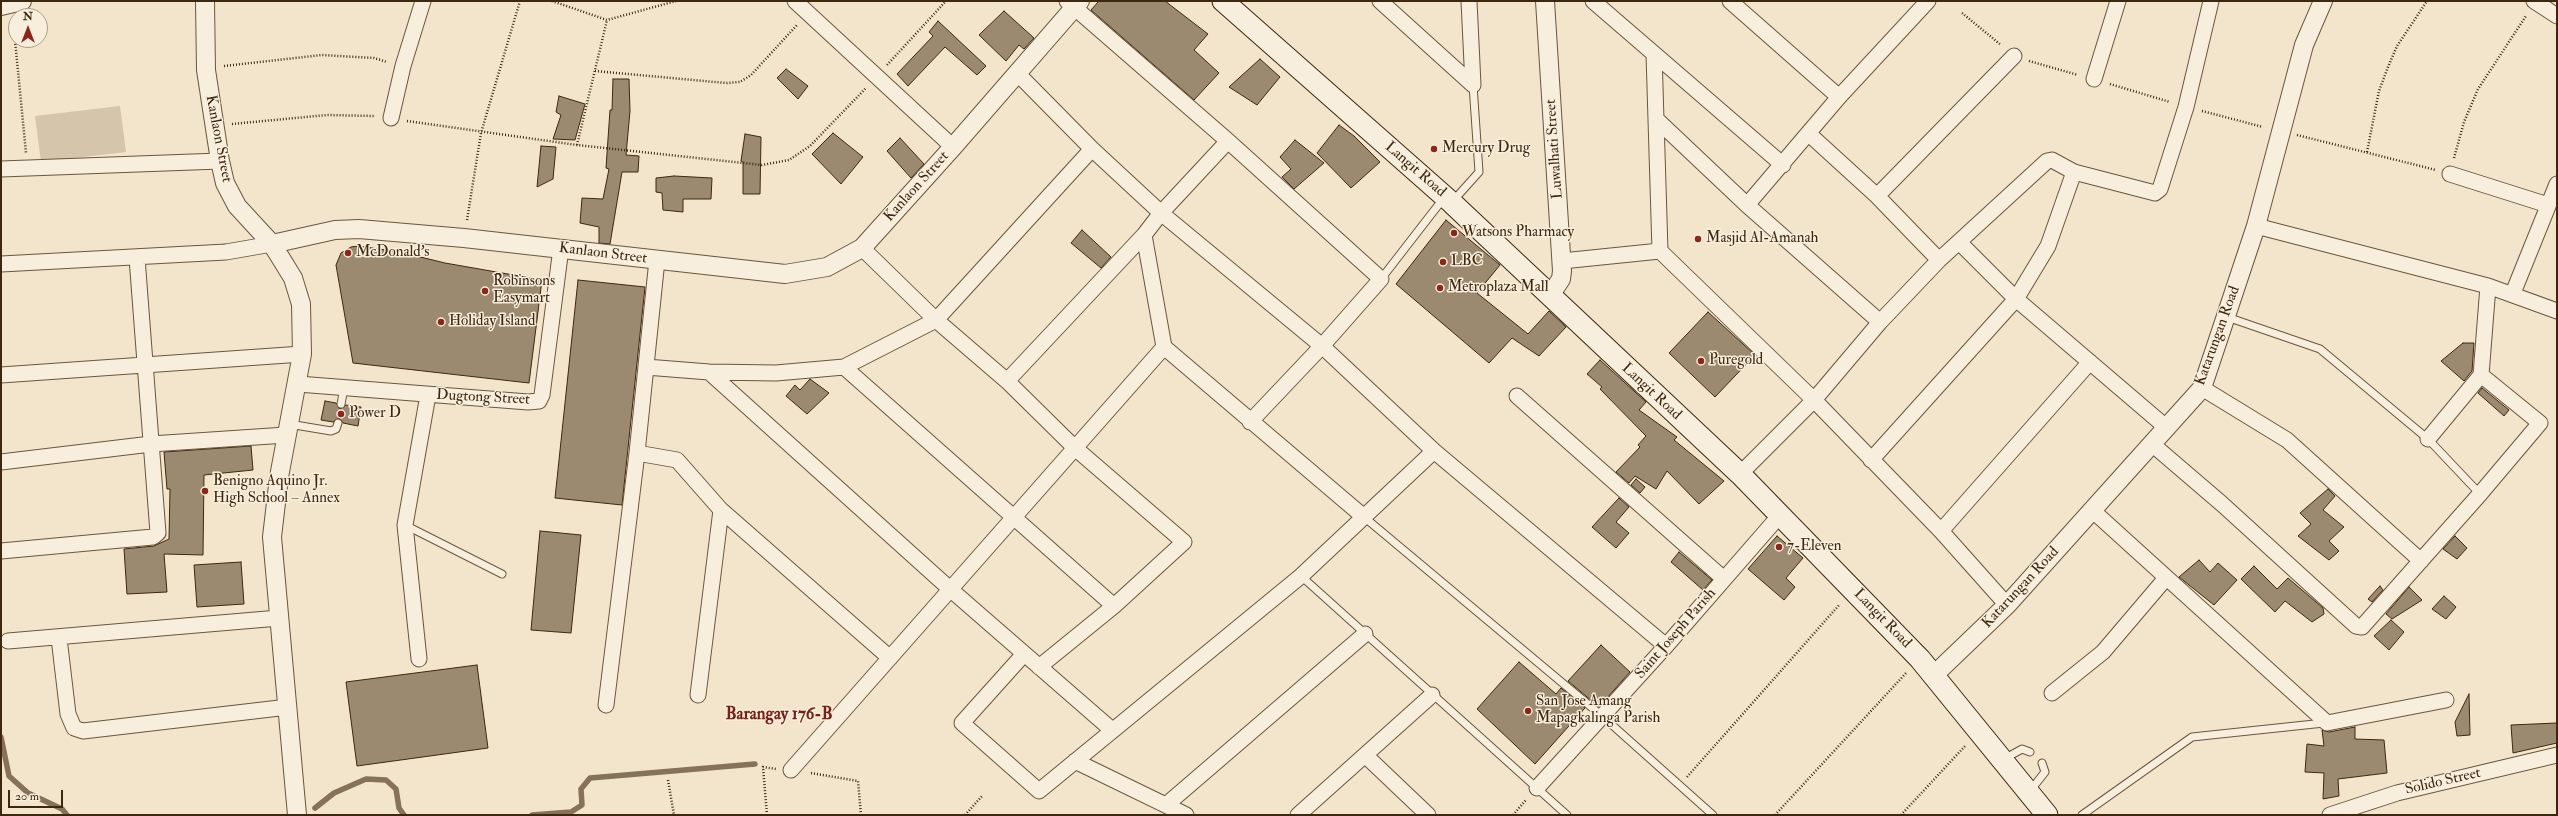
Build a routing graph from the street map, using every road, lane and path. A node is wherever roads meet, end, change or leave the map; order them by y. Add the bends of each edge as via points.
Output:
1 (205, 1) edge
2 (423, 1) edge
3 (520, 1) edge
4 (552, 1) edge
5 (676, 1) edge
6 (795, 1) edge
7 (946, 1) edge
8 (1223, 1) edge
9 (1380, 1) edge
10 (1469, 1) edge
11 (1545, 1) edge
12 (1593, 1) edge
13 (1730, 1) edge
14 (1928, 1) edge
15 (2118, 1) edge
16 (2211, 1) edge
17 (2323, 1) edge
18 (2427, 1) edge
19 (2535, 1) edge
20 (11, 3) edge
21 (1074, 3) edge
22 (1962, 13) dead end
23 (808, 14) junction
24 (2557, 16) edge
25 (607, 20) junction
26 (1654, 54) junction
27 (2014, 56) junction
28 (403, 66) junction
29 (206, 70) junction
30 (595, 71) junction
31 (1017, 73) junction
32 (876, 78) junction
33 (2094, 79) junction
34 (1473, 86) junction
35 (1839, 97) junction
36 (2186, 107) junction
37 (391, 118) junction
38 (1656, 119) junction
39 (214, 128) junction
40 (2282, 132) junction
41 (481, 133) junction
42 (1809, 134) junction
43 (1228, 140) junction
44 (577, 145) junction
45 (953, 147) junction
46 (1092, 149) junction
47 (2367, 152) junction
48 (220, 161) junction
49 (1783, 164) junction
50 (28, 167) junction
51 (1, 169) edge
52 (2074, 172) junction
53 (2450, 174) junction
54 (2557, 184) edge
55 (1877, 196) junction
56 (1448, 200) junction
57 (1747, 205) junction
58 (2548, 205) junction
59 (1161, 213) junction
60 (2256, 226) junction
61 (1144, 235) junction
62 (464, 238) junction
63 (1959, 242) junction
64 (272, 244) junction
65 (561, 248) junction
66 (862, 248) junction
67 (1660, 251) junction
68 (137, 258) junction
69 (657, 260) junction
70 (1939, 260) junction
71 (1562, 261) junction
72 (1, 264) edge
73 (1381, 279) junction
74 (2488, 286) junction
75 (2513, 293) junction
76 (1551, 294) junction
77 (2016, 299) junction
78 (2557, 311) edge
79 (2226, 317) junction
80 (936, 320) junction
81 (1880, 322) junction
82 (1322, 346) junction
83 (1164, 347) junction
84 (302, 354) junction
85 (2090, 362) junction
86 (144, 366) junction
87 (646, 367) junction
88 (844, 367) junction
89 (709, 372) junction
90 (1, 375) edge
91 (2481, 375) junction
92 (1007, 381) junction
93 (298, 384) junction
94 (344, 388) junction
95 (2202, 388) junction
96 (428, 395) junction
97 (1517, 396) dead end
98 (1814, 400) junction
99 (341, 404) dead end
100 (1250, 422) junction
101 (338, 423) dead end
102 (2167, 428) junction
103 (287, 429) junction
104 (2428, 439) junction
105 (152, 444) junction
106 (2152, 444) junction
107 (1075, 448) junction
108 (1434, 451) junction
109 (637, 453) junction
110 (1871, 460) junction
111 (1, 462) edge
112 (1740, 474) junction
113 (2480, 494) junction
114 (721, 510) junction
115 (2092, 510) junction
116 (1780, 515) junction
117 (1014, 517) junction
118 (1364, 517) junction
119 (405, 525) junction
120 (1941, 531) junction
121 (1, 551) edge
122 (2421, 561) junction
123 (502, 574) dead end
124 (1301, 576) junction
125 (2166, 578) junction
126 (1724, 579) junction
127 (1853, 589) junction
128 (950, 590) junction
129 (2007, 605) junction
130 (1114, 606) junction
131 (279, 618) junction
132 (1365, 634) junction
133 (59, 638) junction
134 (8, 641) dead end
135 (1666, 646) junction
136 (1024, 654) junction
137 (890, 658) junction
138 (420, 659) dead end
139 (1920, 659) junction
140 (1039, 667) junction
141 (1934, 675) junction
142 (2052, 694) dead end
143 (698, 695) dead end
144 (1432, 695) junction
145 (2446, 700) dead end
146 (606, 705) dead end
147 (288, 707) junction
148 (1602, 716) junction
149 (2327, 723) junction
150 (1112, 730) junction
151 (1979, 730) junction
152 (2030, 752) dead end
153 (1365, 755) junction
154 (2557, 755) edge
155 (2002, 760) junction
156 (1075, 761) junction
157 (2042, 763) dead end
158 (763, 767) dead end
159 (791, 770) dead end
160 (668, 780) dead end
161 (858, 781) dead end
162 (1680, 785) junction
163 (1537, 788) junction
164 (983, 795) dead end
165 (1166, 805) junction
166 (2037, 807) edge
167 (297, 815) edge
168 (674, 815) edge
169 (767, 815) edge
170 (861, 815) edge
171 (965, 815) edge
172 (1186, 815) edge
173 (1298, 815) edge
174 (1428, 815) edge
175 (1567, 815) edge
176 (1713, 815) edge
177 (1775, 815) edge
178 (1901, 815) edge
179 (2082, 815) edge
180 (2330, 815) edge

1 - 29 street, Kanlaon Street
2 - 28 street
3 - 41 path
4 - 25 path
5 - 25 path
6 - 23 street
7 - 32 path
8 - 56 main road, Langit Road
9 - 34 street
10 - 34 street
11 - 71 street, Luwalhati Street
12 - 26 street
13 - 35 street
14 - 35 street
15 - 33 street
16 - 36 street
17 - 40 street, Katarungan Road via 2304,45
18 - 47 path via 2397,46 2388,67 2379,91
19 - 24 street
19 - 53 path via 2478,88 2464,122
20 - 50 path
21 - 31 street, Kanlaon Street
21 - 43 street
22 - 27 path
23 - 30 path via 751,75 740,82 726,83
23 - 32 street
25 - 30 path
26 - 38 street
26 - 49 street
27 - 33 path
27 - 55 street
28 - 29 path via 374,58 322,55 224,65
28 - 37 street
29 - 39 street, Kanlaon Street
30 - 44 path
31 - 45 street, Kanlaon Street
31 - 46 street
32 - 44 path via 810,146 789,160 762,164
32 - 45 street
33 - 36 path
34 - 56 lane via 1479,172
35 - 42 street
36 - 40 path
36 - 52 street via 2160,189 2155,193
37 - 39 path via 327,115 235,123
37 - 41 path
38 - 57 street
38 - 67 street
39 - 48 street, Kanlaon Street
40 - 47 path
40 - 60 street, Katarungan Road
41 - 44 path
41 - 62 path
42 - 49 street
42 - 55 street
43 - 59 street
43 - 73 street
45 - 66 street, Kanlaon Street
46 - 59 street
46 - 80 street
47 - 53 path
48 - 50 street
48 - 64 street, Kanlaon Street via 225,183 237,206
49 - 57 street
50 - 51 street
52 - 63 street via 2052,160 2047,161
52 - 77 street via 2048,246
53 - 58 street
54 - 58 street
55 - 70 street
56 - 73 lane
56 - 76 main road, Langit Road
57 - 81 street
58 - 75 street
59 - 61 street
59 - 82 street
60 - 74 street
60 - 79 street, Katarungan Road
61 - 83 street
61 - 92 street
62 - 64 street, Kanlaon Street via 359,229 336,230
62 - 65 street, Kanlaon Street
63 - 70 street
63 - 77 street
64 - 68 street via 226,252
64 - 84 street via 293,278 301,304
65 - 69 street, Kanlaon Street
65 - 96 street, Dugtong Street via 542,395 539,401
66 - 69 street, Kanlaon Street via 827,267 785,274
66 - 80 street
67 - 71 street
67 - 98 street
68 - 72 street
68 - 86 street
69 - 87 street
70 - 81 street
71 - 76 street, Luwalhati Street via 1561,279
73 - 82 street
74 - 75 street
74 - 91 street
75 - 78 street
76 - 112 main road, Langit Road
77 - 85 street
77 - 110 street
79 - 95 street, Katarungan Road
79 - 104 lane via 2320,349
80 - 88 street
80 - 92 street
81 - 98 street
82 - 100 street
82 - 108 street
83 - 100 street
83 - 107 street
84 - 86 street
84 - 93 street
85 - 102 street
85 - 120 street
86 - 90 street
86 - 105 street
87 - 89 street
87 - 109 street
88 - 89 street via 776,373
88 - 117 street
89 - 128 street
91 - 104 street
91 - 113 street via 2540,423
92 - 107 street
93 - 94 street, Dugtong Street
93 - 103 street
94 - 96 street, Dugtong Street
94 - 99 lane
95 - 102 street, Katarungan Road
95 - 122 street via 2287,440
96 - 119 street
97 - 126 street
98 - 110 street
98 - 112 street
100 - 118 street
101 - 103 lane via 336,429 331,431
102 - 106 street, Katarungan Road
103 - 105 street
103 - 131 street via 272,537
104 - 113 lane
105 - 111 street
105 - 121 street via 158,531 156,535
106 - 115 street, Katarungan Road
106 - 122 street via 2358,627 2364,625
107 - 117 street
107 - 130 street via 1184,542
108 - 118 street
108 - 135 street
109 - 114 street via 677,460
109 - 146 street
110 - 120 street
112 - 116 main road, Langit Road
113 - 122 street
114 - 137 street
114 - 143 street
115 - 125 street
115 - 129 street, Katarungan Road
116 - 126 street, Saint Joseph Parish
116 - 127 main road, Langit Road
117 - 128 street
117 - 130 street
118 - 124 street
118 - 148 lane
119 - 123 lane
119 - 138 street
120 - 129 street
124 - 132 lane
124 - 150 street
125 - 142 street via 2103,652
125 - 149 street
126 - 135 street, Saint Joseph Parish
127 - 139 main road, Langit Road
127 - 162 path
128 - 136 street
128 - 137 street
129 - 141 street, Katarungan Road
130 - 140 street
131 - 133 street
131 - 147 street
132 - 144 lane
132 - 165 street
133 - 134 street
133 - 147 street via 69,718 74,728 83,732
135 - 148 street, Saint Joseph Parish
136 - 140 street
136 - 156 street via 962,723 1039,791
137 - 159 street
139 - 141 main road, Langit Road
139 - 177 path
140 - 150 street
141 - 151 main road, Langit Road
144 - 153 street
144 - 163 lane
145 - 149 street
147 - 167 street
148 - 162 lane
148 - 163 street, Saint Joseph Parish
149 - 179 lane via 2192,737
150 - 156 street
151 - 155 main road, Langit Road
151 - 178 path
152 - 155 lane via 2022,749
153 - 173 street
153 - 174 street
154 - 180 street, Solido Street via 2397,793
155 - 166 main road, Langit Road
156 - 165 street
157 - 166 lane via 2045,772
158 - 169 path
160 - 168 path
161 - 170 path
162 - 176 lane
163 - 175 lane
164 - 171 path
165 - 172 street

